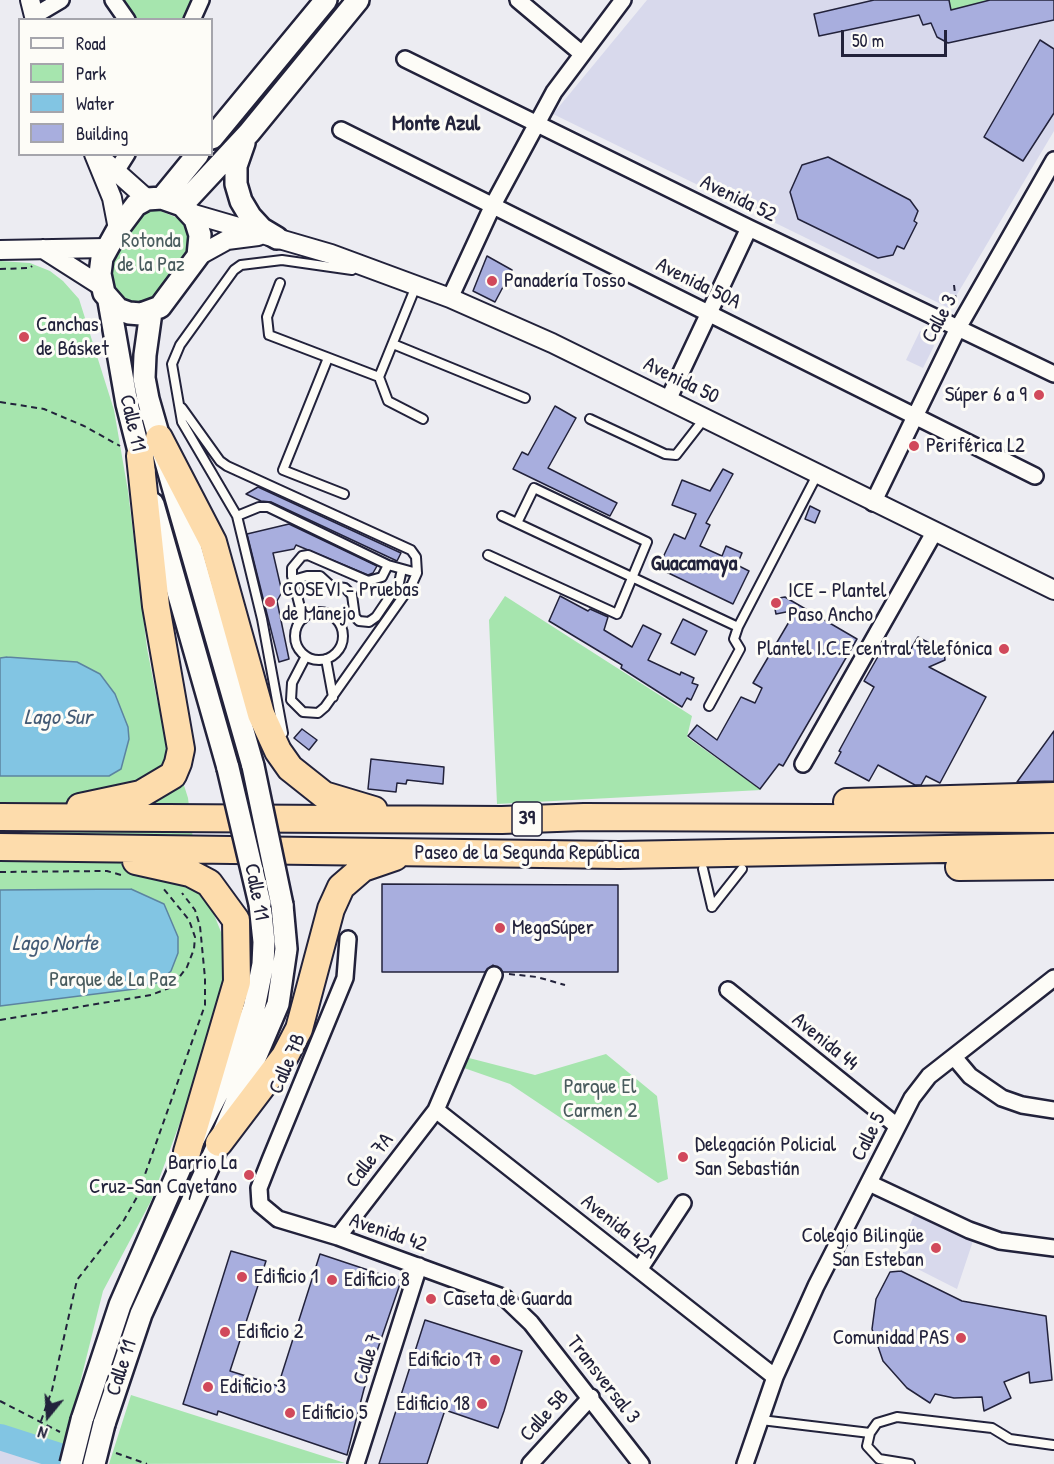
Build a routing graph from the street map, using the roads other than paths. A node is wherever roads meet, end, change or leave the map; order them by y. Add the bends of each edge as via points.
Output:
1 (61, 0) edge
2 (113, 0) edge
3 (201, 0) edge
4 (326, 0) edge
5 (358, 0) edge
6 (518, 0) edge
7 (623, 0) edge
8 (33, 12) edge
9 (126, 18) edge
10 (193, 18) edge
11 (581, 53) junction
12 (405, 59) dead end
13 (536, 125) junction
14 (341, 130) dead end
15 (249, 133) junction
16 (213, 137) edge
17 (97, 156) edge
18 (98, 156) edge
19 (126, 156) edge
20 (196, 156) edge
21 (1054, 160) edge
22 (115, 173) junction
23 (154, 198) junction
24 (493, 206) junction
25 (186, 209) junction
26 (749, 228) junction
27 (118, 229) junction
28 (277, 238) junction
29 (41, 248) junction
30 (106, 248) junction
31 (0, 250) edge
32 (198, 256) junction
33 (385, 274) junction
34 (280, 283) dead end
35 (416, 285) junction
36 (105, 294) junction
37 (450, 298) junction
38 (151, 312) junction
39 (709, 313) junction
40 (958, 328) junction
41 (393, 344) junction
42 (328, 358) junction
43 (1054, 374) edge
44 (380, 377) junction
45 (525, 398) dead end
46 (668, 400) junction
47 (179, 404) junction
48 (914, 416) junction
49 (705, 418) junction
50 (423, 419) dead end
51 (590, 419) dead end
52 (159, 438) junction
53 (140, 456) junction
54 (231, 468) junction
55 (817, 475) junction
56 (1035, 476) dead end
57 (215, 477) junction
58 (344, 494) dead end
59 (873, 503) junction
60 (237, 516) junction
61 (502, 516) dead end
62 (517, 523) junction
63 (935, 531) junction
64 (488, 555) dead end
65 (388, 565) junction
66 (402, 569) junction
67 (417, 573) junction
68 (633, 578) junction
69 (293, 580) junction
70 (1054, 590) edge
71 (303, 619) junction
72 (738, 627) junction
73 (306, 656) junction
74 (326, 659) junction
75 (333, 697) junction
76 (709, 706) dead end
77 (287, 743) dead end
78 (803, 764) dead end
79 (1054, 796) edge
80 (0, 817) edge
81 (584, 817) junction
82 (29, 818) junction
83 (409, 819) junction
84 (1054, 819) edge
85 (0, 847) edge
86 (1054, 847) edge
87 (62, 848) junction
88 (410, 852) junction
89 (542, 854) junction
90 (1054, 866) edge
91 (703, 869) junction
92 (742, 869) junction
93 (348, 939) dead end
94 (494, 975) road end
95 (1054, 978) edge
96 (728, 990) dead end
97 (954, 1057) junction
98 (436, 1110) junction
99 (1054, 1110) edge
100 (897, 1126) junction
101 (219, 1143) junction
102 (188, 1152) junction
103 (869, 1183) junction
104 (683, 1203) dead end
105 (260, 1204) joint
106 (338, 1237) junction
107 (1054, 1248) edge
108 (419, 1266) junction
109 (639, 1270) junction
110 (505, 1298) joint
111 (775, 1377) junction
112 (591, 1397) junction
113 (761, 1420) junction
114 (870, 1433) junction
115 (1053, 1445) edge
116 (71, 1464) edge
117 (94, 1464) edge
118 (356, 1464) edge
119 (530, 1464) edge
120 (641, 1464) edge
121 (745, 1464) edge
122 (910, 1464) edge

1 - 8 street
2 - 9 street
3 - 10 street
4 - 16 main road
5 - 15 main road
6 - 11 street
7 - 11 street
11 - 13 street
12 - 13 street, Avenida 52
13 - 24 street
13 - 26 street, Avenida 52
14 - 24 street, Avenida 50A
15 - 25 main road
15 - 28 main road via 238,157 236,184 250,216
17 - 27 street
18 - 22 street
19 - 22 street
20 - 23 main road
21 - 40 street, Calle 3
22 - 23 street
23 - 25 main road
23 - 27 main road via 135,205
24 - 37 street
24 - 39 street, Avenida 50A
25 - 28 street, Avenida 50
25 - 32 main road via 200,235
26 - 39 street
26 - 40 street, Avenida 52
27 - 30 main road
28 - 32 street, Avenida 50 via 227,240
28 - 33 street, Avenida 50
29 - 30 street
29 - 31 street
29 - 36 street
30 - 36 main road via 100,274
32 - 38 main road via 166,301
33 - 35 street, Avenida 50
33 - 47 lane via 282,260 241,265 175,356 172,373
34 - 42 lane via 267,317 269,335
35 - 37 street, Avenida 50
35 - 41 lane
36 - 38 main road via 129,313
36 - 53 main road, Calle 11
37 - 46 street, Avenida 50
38 - 52 main road, Calle 11 via 144,378
39 - 46 street
39 - 48 street, Avenida 50A
40 - 43 street, Avenida 52
40 - 48 street, Calle 3
41 - 44 lane
41 - 45 lane
42 - 44 lane
42 - 58 lane via 283,470
44 - 50 lane via 388,401
46 - 49 street, Avenida 50
47 - 54 lane via 220,461
47 - 57 lane via 188,436
48 - 56 street, Avenida 50A
48 - 59 street, Calle 3
49 - 51 lane via 676,455 665,454
49 - 55 street, Avenida 50
52 - 83 highway via 213,542 269,736 324,795
52 - 101 main road, Calle 11, bridge via 253,766 282,905 286,949 278,1004
53 - 82 highway via 156,606 181,749 178,763 173,775 141,794
53 - 102 main road, Calle 11, bridge via 228,768 260,904 264,953 254,1008 234,1061
54 - 57 lane
54 - 67 lane via 411,550 418,564
55 - 59 street, Avenida 50
55 - 72 lane
57 - 60 lane
59 - 63 street, Avenida 50
60 - 65 lane via 259,507 272,508
60 - 77 lane via 262,619 280,726
61 - 62 lane
62 - 68 lane
62 - 68 lane via 534,488 647,543
63 - 70 street, Avenida 50
63 - 78 street
64 - 68 lane via 616,614
65 - 66 lane
65 - 69 lane via 382,577 368,581 308,555 302,556 292,568
66 - 67 lane
66 - 69 lane via 399,583 369,622 355,617 352,595 345,588 331,586 320,576
67 - 75 lane
68 - 72 lane
69 - 71 lane
71 - 73 lane via 295,637
71 - 74 lane via 319,612 339,622 343,630 341,646
72 - 76 lane via 734,639 740,649
73 - 74 lane
73 - 75 lane via 292,683 291,700 310,714 318,713
74 - 75 lane
79 - 81 highway via 781,804
80 - 82 highway, Paseo de la Segunda República / 39
81 - 83 highway, Paseo de la Segunda República / 39
81 - 84 highway, Paseo de la Segunda República / 39
82 - 83 highway, Paseo de la Segunda República / 39
85 - 87 highway, Paseo de la Segunda República / 39
86 - 89 highway, Paseo de la Segunda República / 39 via 774,854
87 - 88 highway, Paseo de la Segunda República / 39
87 - 102 highway via 190,873 209,883 236,920 238,962 233,998
88 - 89 highway, Paseo de la Segunda República / 39
88 - 101 highway via 363,868 341,887 331,909 299,1029 268,1080
89 - 91 highway
90 - 92 highway
91 - 92 highway
91 - 92 lane via 711,907
93 - 105 street, Calle 7B via 345,978 259,1188
94 - 98 street, Calle 7A
95 - 97 street, Calle 5
96 - 100 street, Avenida 44
97 - 99 street via 970,1076 1002,1098 1022,1106
97 - 100 street, Calle 5 via 929,1076
98 - 106 street, Calle 7A
98 - 109 street, Avenida 42A
100 - 103 street, Calle 5
101 - 117 main road, Calle 11, bridge via 141,1314
102 - 116 main road, Calle 11, bridge via 120,1305
103 - 107 street via 1000,1241
103 - 111 street, Calle 5
104 - 109 street
105 - 106 street, Avenida 42 via 278,1219
106 - 108 street, Avenida 42
108 - 110 street, Avenida 42
108 - 118 street, Calle 7
109 - 111 street, Avenida 42A
110 - 112 street, Transversal 3 via 531,1323
111 - 113 street, Calle 5
112 - 119 street, Calle 5B
112 - 120 street, Transversal 3
113 - 114 lane
113 - 121 street, Calle 5
114 - 115 lane via 877,1423 897,1417 992,1428 1010,1439
114 - 122 lane via 867,1446 879,1459

